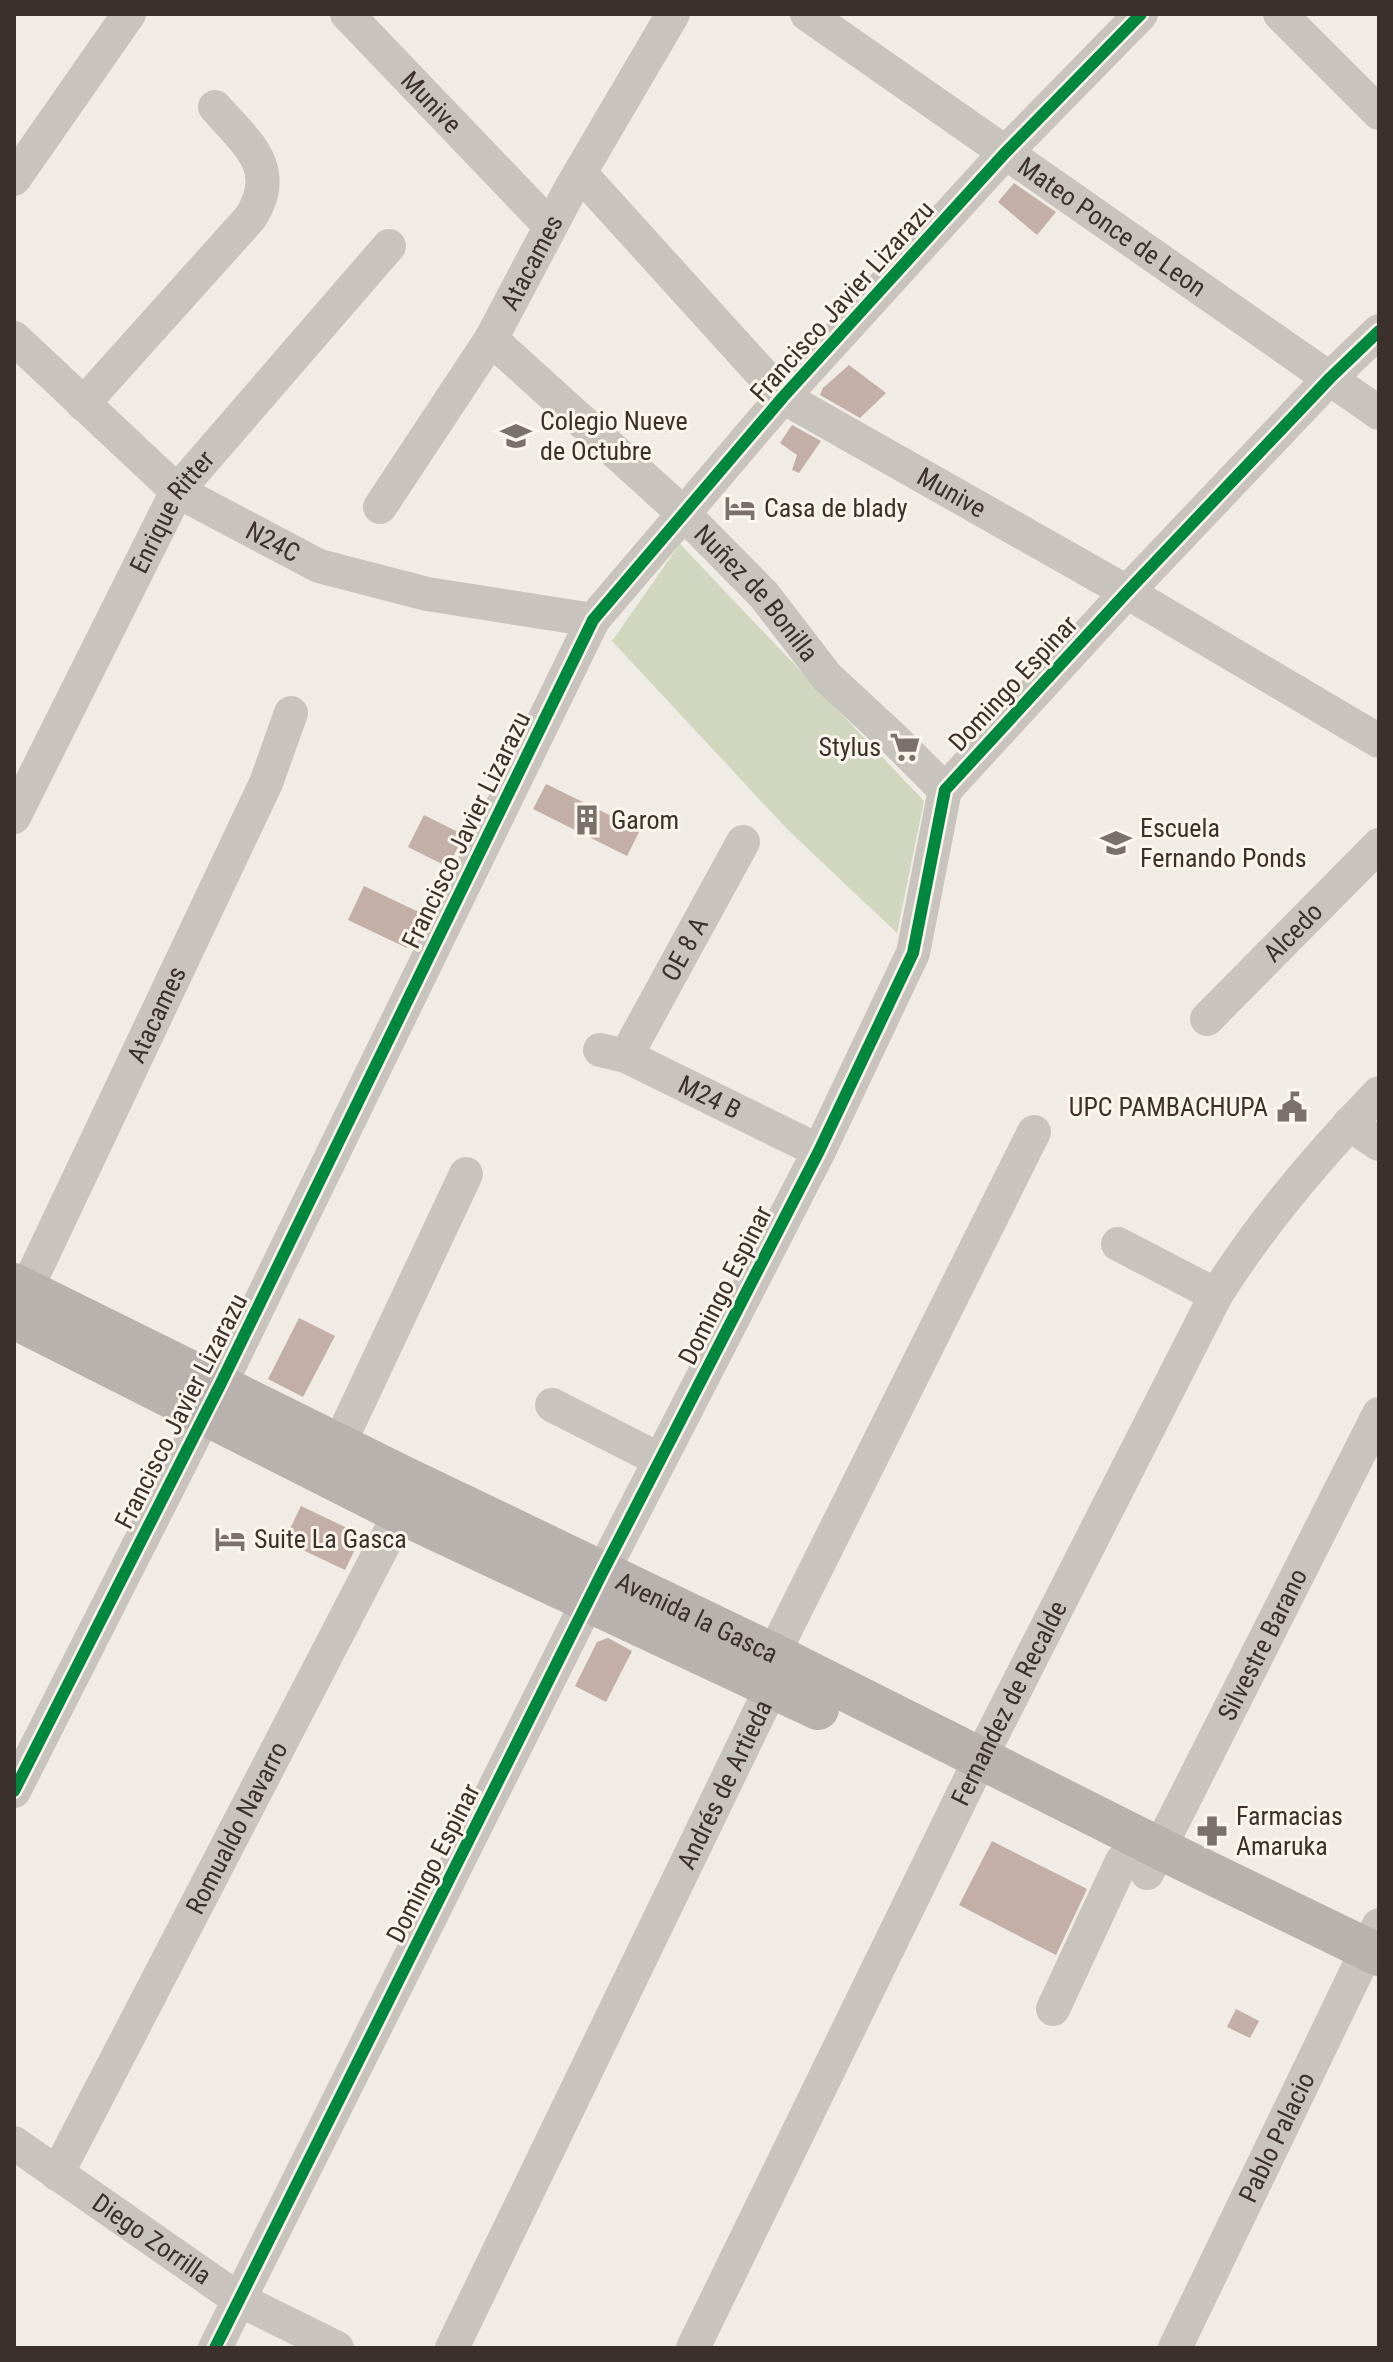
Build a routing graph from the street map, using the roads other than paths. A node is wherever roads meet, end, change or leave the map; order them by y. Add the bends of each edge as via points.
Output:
1 (129, 14) edge
2 (347, 14) edge
3 (673, 14) edge
4 (807, 14) edge
5 (1141, 14) edge
6 (1280, 14) edge
7 (215, 107) dead end
8 (1379, 113) edge
9 (1005, 153) junction
10 (580, 173) junction
11 (14, 179) edge
12 (550, 226) junction
13 (389, 246) dead end
14 (1379, 331) edge
15 (14, 338) edge
16 (491, 339) junction
17 (1330, 378) junction
18 (783, 397) junction
19 (83, 404) junction
20 (1379, 413) edge
21 (177, 491) junction
22 (380, 507) dead end
23 (684, 514) junction
24 (1127, 592) junction
25 (593, 620) junction
26 (291, 713) dead end
27 (1379, 741) edge
28 (945, 790) junction
29 (14, 817) edge
30 (743, 842) dead end
31 (1379, 845) edge
32 (1207, 1019) dead end
33 (613, 1053) joint
34 (1379, 1093) edge
35 (1349, 1124) junction
36 (1034, 1132) dead end
37 (1379, 1144) edge
38 (819, 1151) junction
39 (466, 1174) dead end
40 (1118, 1244) dead end
41 (1216, 1295) junction
42 (17, 1302) edge
43 (212, 1400) junction
44 (552, 1405) dead end
45 (1379, 1414) edge
46 (339, 1444) junction
47 (660, 1460) junction
48 (406, 1497) junction
49 (595, 1588) junction
50 (773, 1671) junction
51 (974, 1771) junction
52 (14, 1791) edge
53 (1143, 1861) junction
54 (1372, 1957) edge
55 (1053, 2009) dead end
56 (14, 2143) edge
57 (57, 2174) junction
58 (238, 2299) junction
59 (215, 2348) edge
60 (337, 2348) edge
61 (452, 2348) edge
62 (693, 2348) edge
63 (1175, 2348) edge

1 - 11 street
2 - 12 street, Munive
3 - 10 street, Atacames
4 - 9 street, Mateo Ponce de Leon
5 - 9 street, Francisco Javier Lizarazu
6 - 8 street
7 - 19 street via 256,153 263,186 259,203
9 - 17 street, Mateo Ponce de Leon
9 - 18 street, Francisco Javier Lizarazu
10 - 12 street, Atacames
10 - 18 street, Munive
12 - 16 street, Atacames
13 - 21 street, Enrique Ritter
14 - 17 street, Domingo Espinar
15 - 19 street, N24C
16 - 22 street, Atacames
16 - 23 street, Nuñez de Bonilla
17 - 20 street, Mateo Ponce de Leon
17 - 24 street, Domingo Espinar
18 - 23 street, Francisco Javier Lizarazu
18 - 24 street, Munive
19 - 21 street, N24C
21 - 25 street, N24C via 319,566 427,594
21 - 29 street, Enrique Ritter
23 - 25 street, Francisco Javier Lizarazu
23 - 28 street, Nuñez de Bonilla via 764,595 827,677
24 - 27 street, Munive
24 - 28 street, Domingo Espinar
25 - 43 street, Francisco Javier Lizarazu
26 - 42 street, Atacames via 266,783
28 - 38 street, Domingo Espinar via 913,953
30 - 33 street, OE 8 A
31 - 32 street, Alcedo
33 - 38 street, M24 B
34 - 35 street, Fernandez de Recalde
35 - 37 street
35 - 41 street, Fernandez de Recalde via 1249,1243
36 - 50 street, Andrés de Artieda via 781,1639
38 - 47 street, Domingo Espinar
39 - 46 street
40 - 41 street
41 - 51 street, Fernandez de Recalde
42 - 43 main road, Avenida la Gasca
43 - 46 main road, Avenida la Gasca
43 - 48 main road, Avenida la Gasca
43 - 52 street, Francisco Javier Lizarazu
44 - 47 street
45 - 53 street, Silvestre Barano
46 - 48 main road, Avenida la Gasca
47 - 49 street, Domingo Espinar
48 - 49 main road, Avenida la Gasca
48 - 57 street, Romualdo Navarro
49 - 50 main road, Avenida la Gasca
49 - 58 street, Domingo Espinar
50 - 51 main road, Avenida la Gasca
50 - 61 street, Andrés de Artieda via 757,1720
51 - 53 main road, Avenida la Gasca
51 - 62 street, Fernandez de Recalde
53 - 54 main road, Avenida la Gasca
53 - 55 street, Silvestre Barano
54 - 63 street, Pablo Palacio
56 - 57 street, Diego Zorrilla
57 - 58 street, Diego Zorrilla
58 - 59 street, Domingo Espinar
58 - 60 street, Diego Zorrilla

